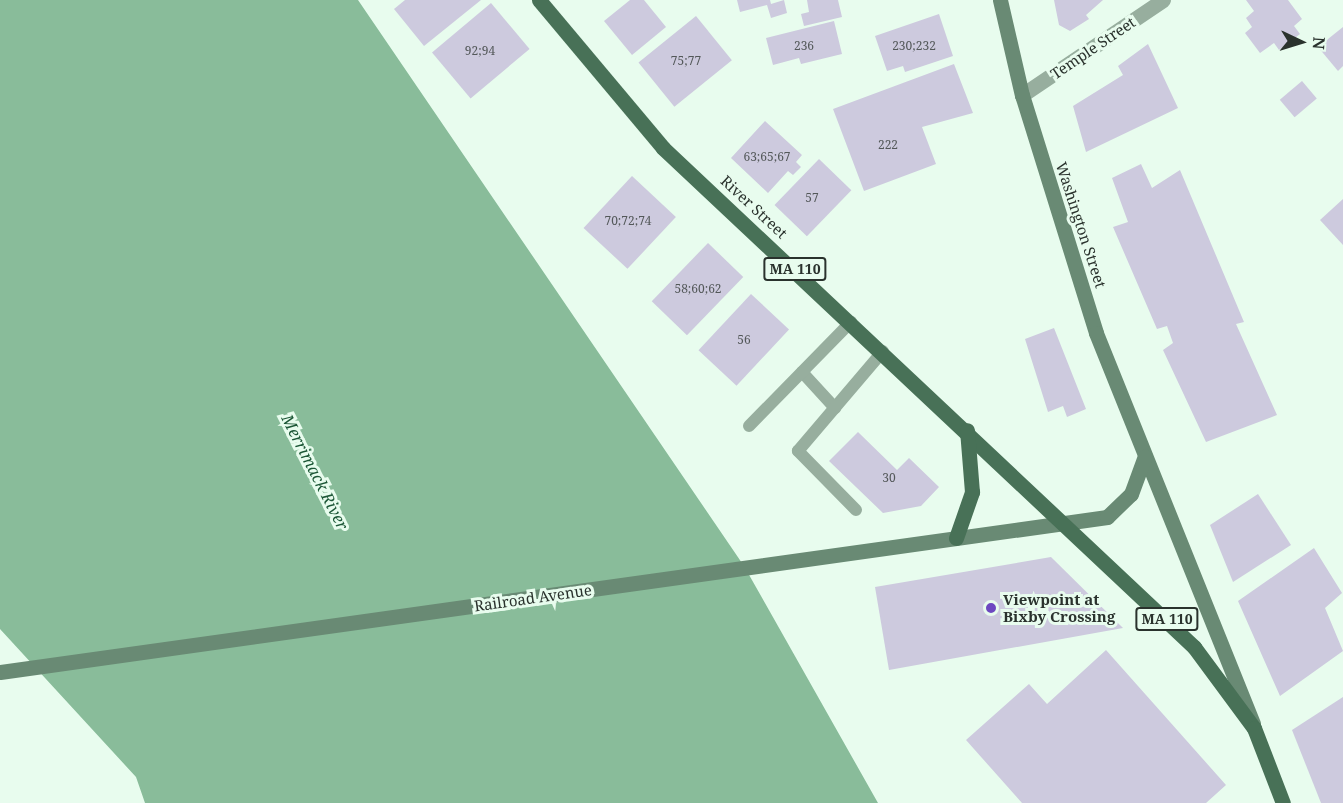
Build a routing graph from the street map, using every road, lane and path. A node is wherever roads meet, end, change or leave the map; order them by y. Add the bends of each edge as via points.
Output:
1 (538, 0) edge
2 (999, 0) edge
3 (1163, 0) edge
4 (1022, 95) junction
5 (851, 322) junction
6 (883, 351) junction
7 (802, 372) junction
8 (835, 408) junction
9 (749, 426) dead end
10 (967, 430) junction
11 (1145, 456) junction
12 (856, 510) dead end
13 (1065, 524) junction
14 (953, 538) junction
15 (0, 672) edge
16 (1254, 728) junction
17 (1283, 803) edge

1 - 5 main road, River Street / MA 110 via 663,148
2 - 4 main road, Washington Street
3 - 4 street, Temple Street
4 - 11 main road, Washington Street via 1093,322
5 - 6 main road, River Street / MA 110
5 - 7 lane
6 - 8 lane
6 - 10 main road, River Street / MA 110
7 - 8 lane
7 - 9 lane
8 - 12 lane via 798,451
10 - 13 main road, River Street / MA 110
10 - 14 main road via 972,492
11 - 13 main road via 1131,494 1107,517
11 - 16 main road, Washington Street
13 - 14 main road, Railroad Avenue
13 - 16 main road, Washington Street / MA 110 via 1194,647
14 - 15 main road, Railroad Avenue
16 - 17 main road, Washington Street / MA 110

